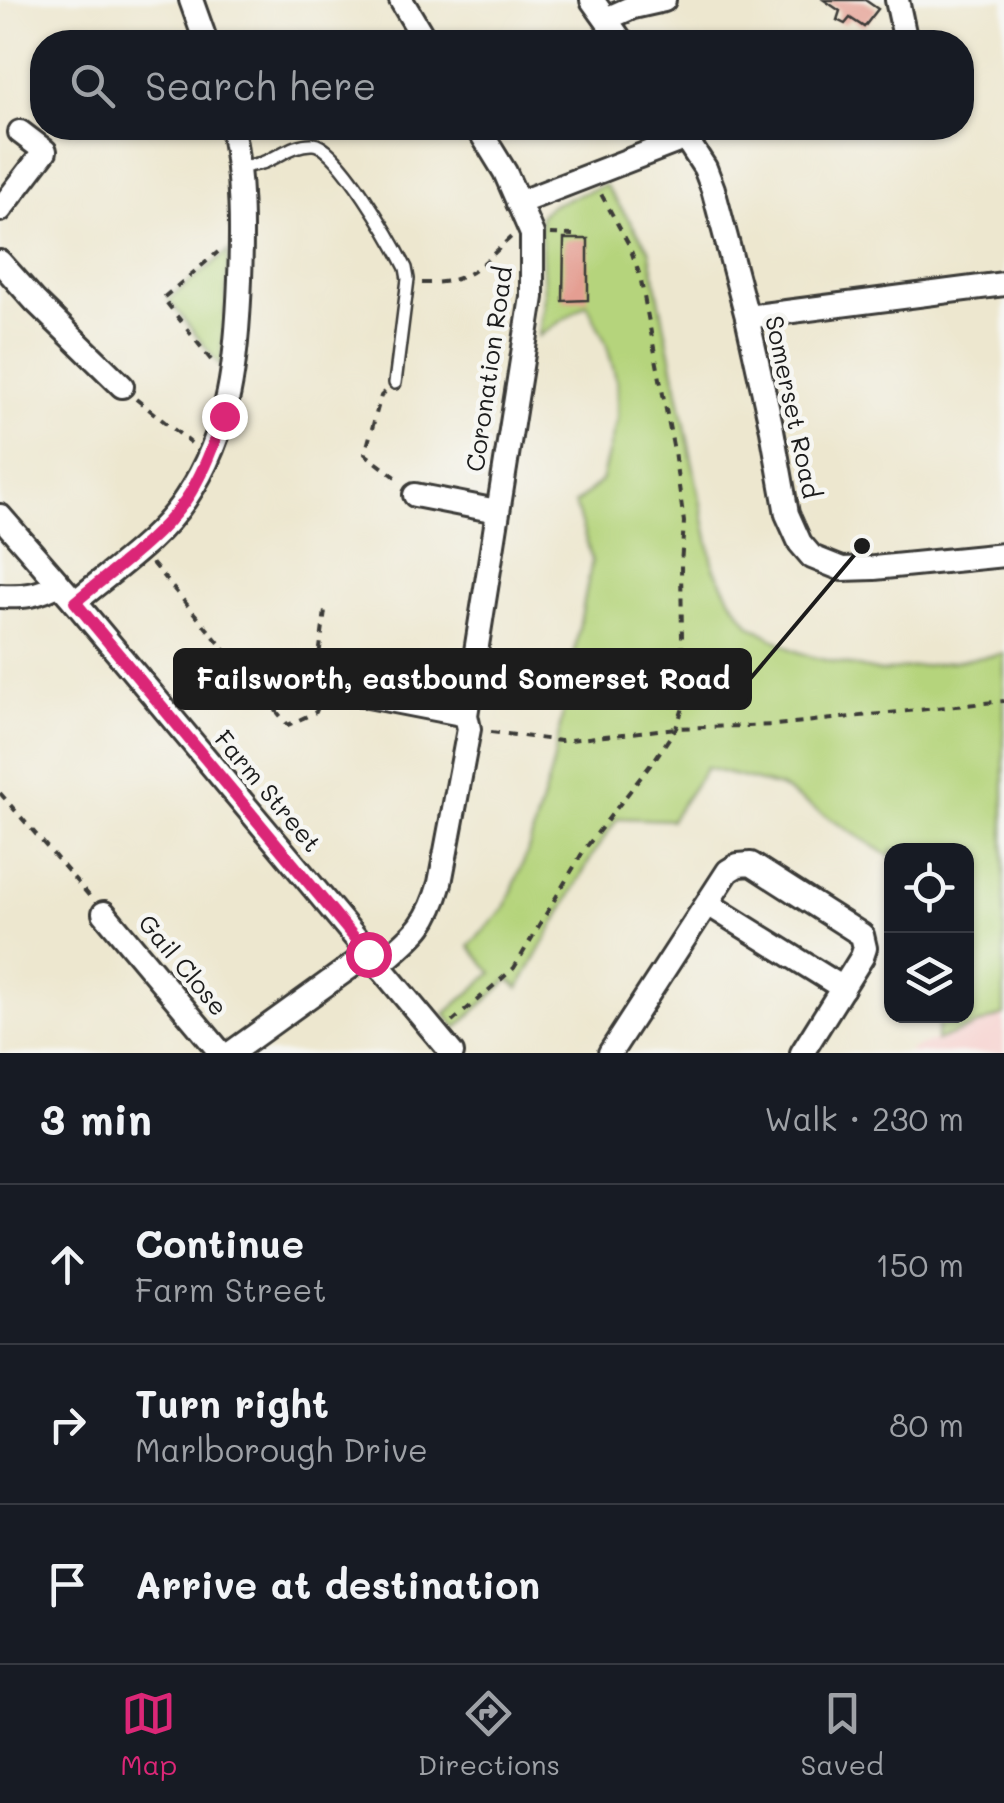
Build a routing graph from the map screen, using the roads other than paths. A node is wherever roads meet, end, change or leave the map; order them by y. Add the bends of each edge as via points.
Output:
1 (191, 0) edge
2 (400, 0) edge
3 (664, 0) edge
4 (897, 0) edge
5 (599, 9) edge
6 (202, 30) edge
7 (419, 30) edge
8 (614, 30) edge
9 (903, 30) edge
10 (20, 132) dead end
11 (30, 140) edge
12 (31, 140) edge
13 (234, 140) edge
14 (485, 140) edge
15 (667, 140) edge
16 (686, 140) edge
17 (238, 168) junction
18 (518, 202) junction
19 (0, 210) edge
20 (0, 262) edge
21 (1004, 284) edge
22 (747, 317) junction
23 (395, 383) road end
24 (122, 386) road end
25 (415, 495) road end
26 (497, 510) junction
27 (0, 516) edge
28 (1004, 556) edge
29 (58, 584) junction
30 (0, 596) edge
31 (75, 602) junction
32 (326, 688) road end
33 (468, 722) junction
34 (708, 904) junction
35 (104, 913) road end
36 (373, 960) junction
37 (843, 988) junction
38 (444, 1044) edge
39 (221, 1053) edge
40 (231, 1053) edge
41 (610, 1053) edge
42 (802, 1053) edge

1 - 6 street
2 - 7 street
3 - 5 street
4 - 9 street
5 - 8 street
10 - 11 street
12 - 19 street via 45,151
13 - 17 street
14 - 18 street, Coronation Road
15 - 18 street, Somerset Road
16 - 22 street, Somerset Road via 714,189
17 - 23 lane via 308,143 332,152 406,268
17 - 31 street via 235,364 224,416 184,502
18 - 26 street, Coronation Road via 532,234 532,297
20 - 24 street
21 - 22 street
22 - 28 street, Somerset Road via 787,514 812,556 842,569
25 - 26 street, Coronation Road
26 - 33 street, Coronation Road
27 - 29 street, Farm Street
29 - 30 street via 30,596
29 - 31 street, Farm Street
31 - 36 street, Farm Street
32 - 33 street
33 - 36 street, Coronation Road via 433,907 420,929
34 - 37 street
34 - 37 street via 728,872 751,864 862,935 862,957
34 - 41 street
35 - 39 street, Gail Close
36 - 38 street, Farm Street
36 - 40 street, Coronation Road
37 - 42 street

